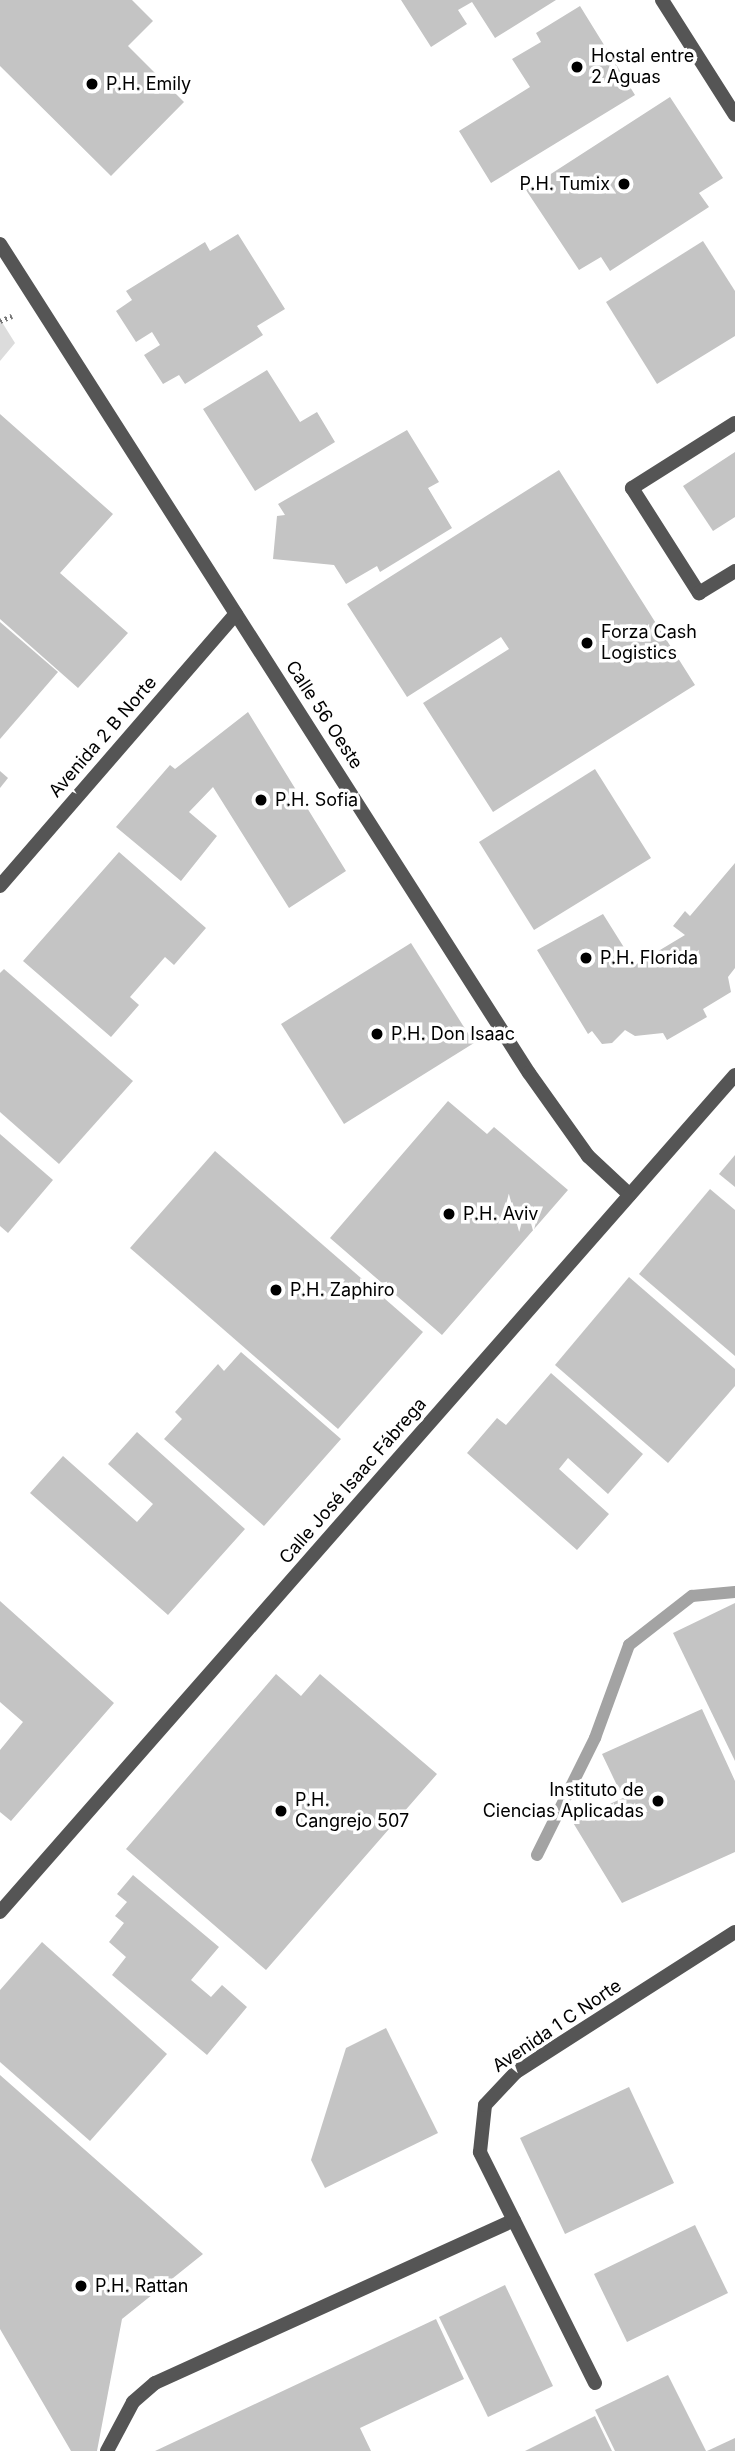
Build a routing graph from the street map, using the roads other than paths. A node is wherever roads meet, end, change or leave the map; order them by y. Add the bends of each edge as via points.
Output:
1 (662, 0) edge
2 (735, 115) edge
3 (0, 244) edge
4 (735, 422) edge
5 (735, 570) edge
6 (236, 614) junction
7 (0, 886) edge
8 (735, 1075) edge
9 (630, 1195) junction
10 (0, 1912) edge
11 (735, 1932) edge
12 (514, 2220) junction
13 (595, 2383) dead end
14 (107, 2451) edge

1 - 2 street
3 - 6 street, Calle 56 Oeste
4 - 5 street via 632,488 699,593
6 - 7 street, Avenida 2 B Norte
6 - 9 street, Calle 56 Oeste via 529,1073 588,1156
8 - 9 street, Calle José Isaac Fábrega
9 - 10 street, Calle José Isaac Fábrega
11 - 12 street, Avenida 1 C Norte via 500,2086 485,2105 480,2152
12 - 13 street, Avenida 1 C Norte
12 - 14 street via 155,2384 133,2402

